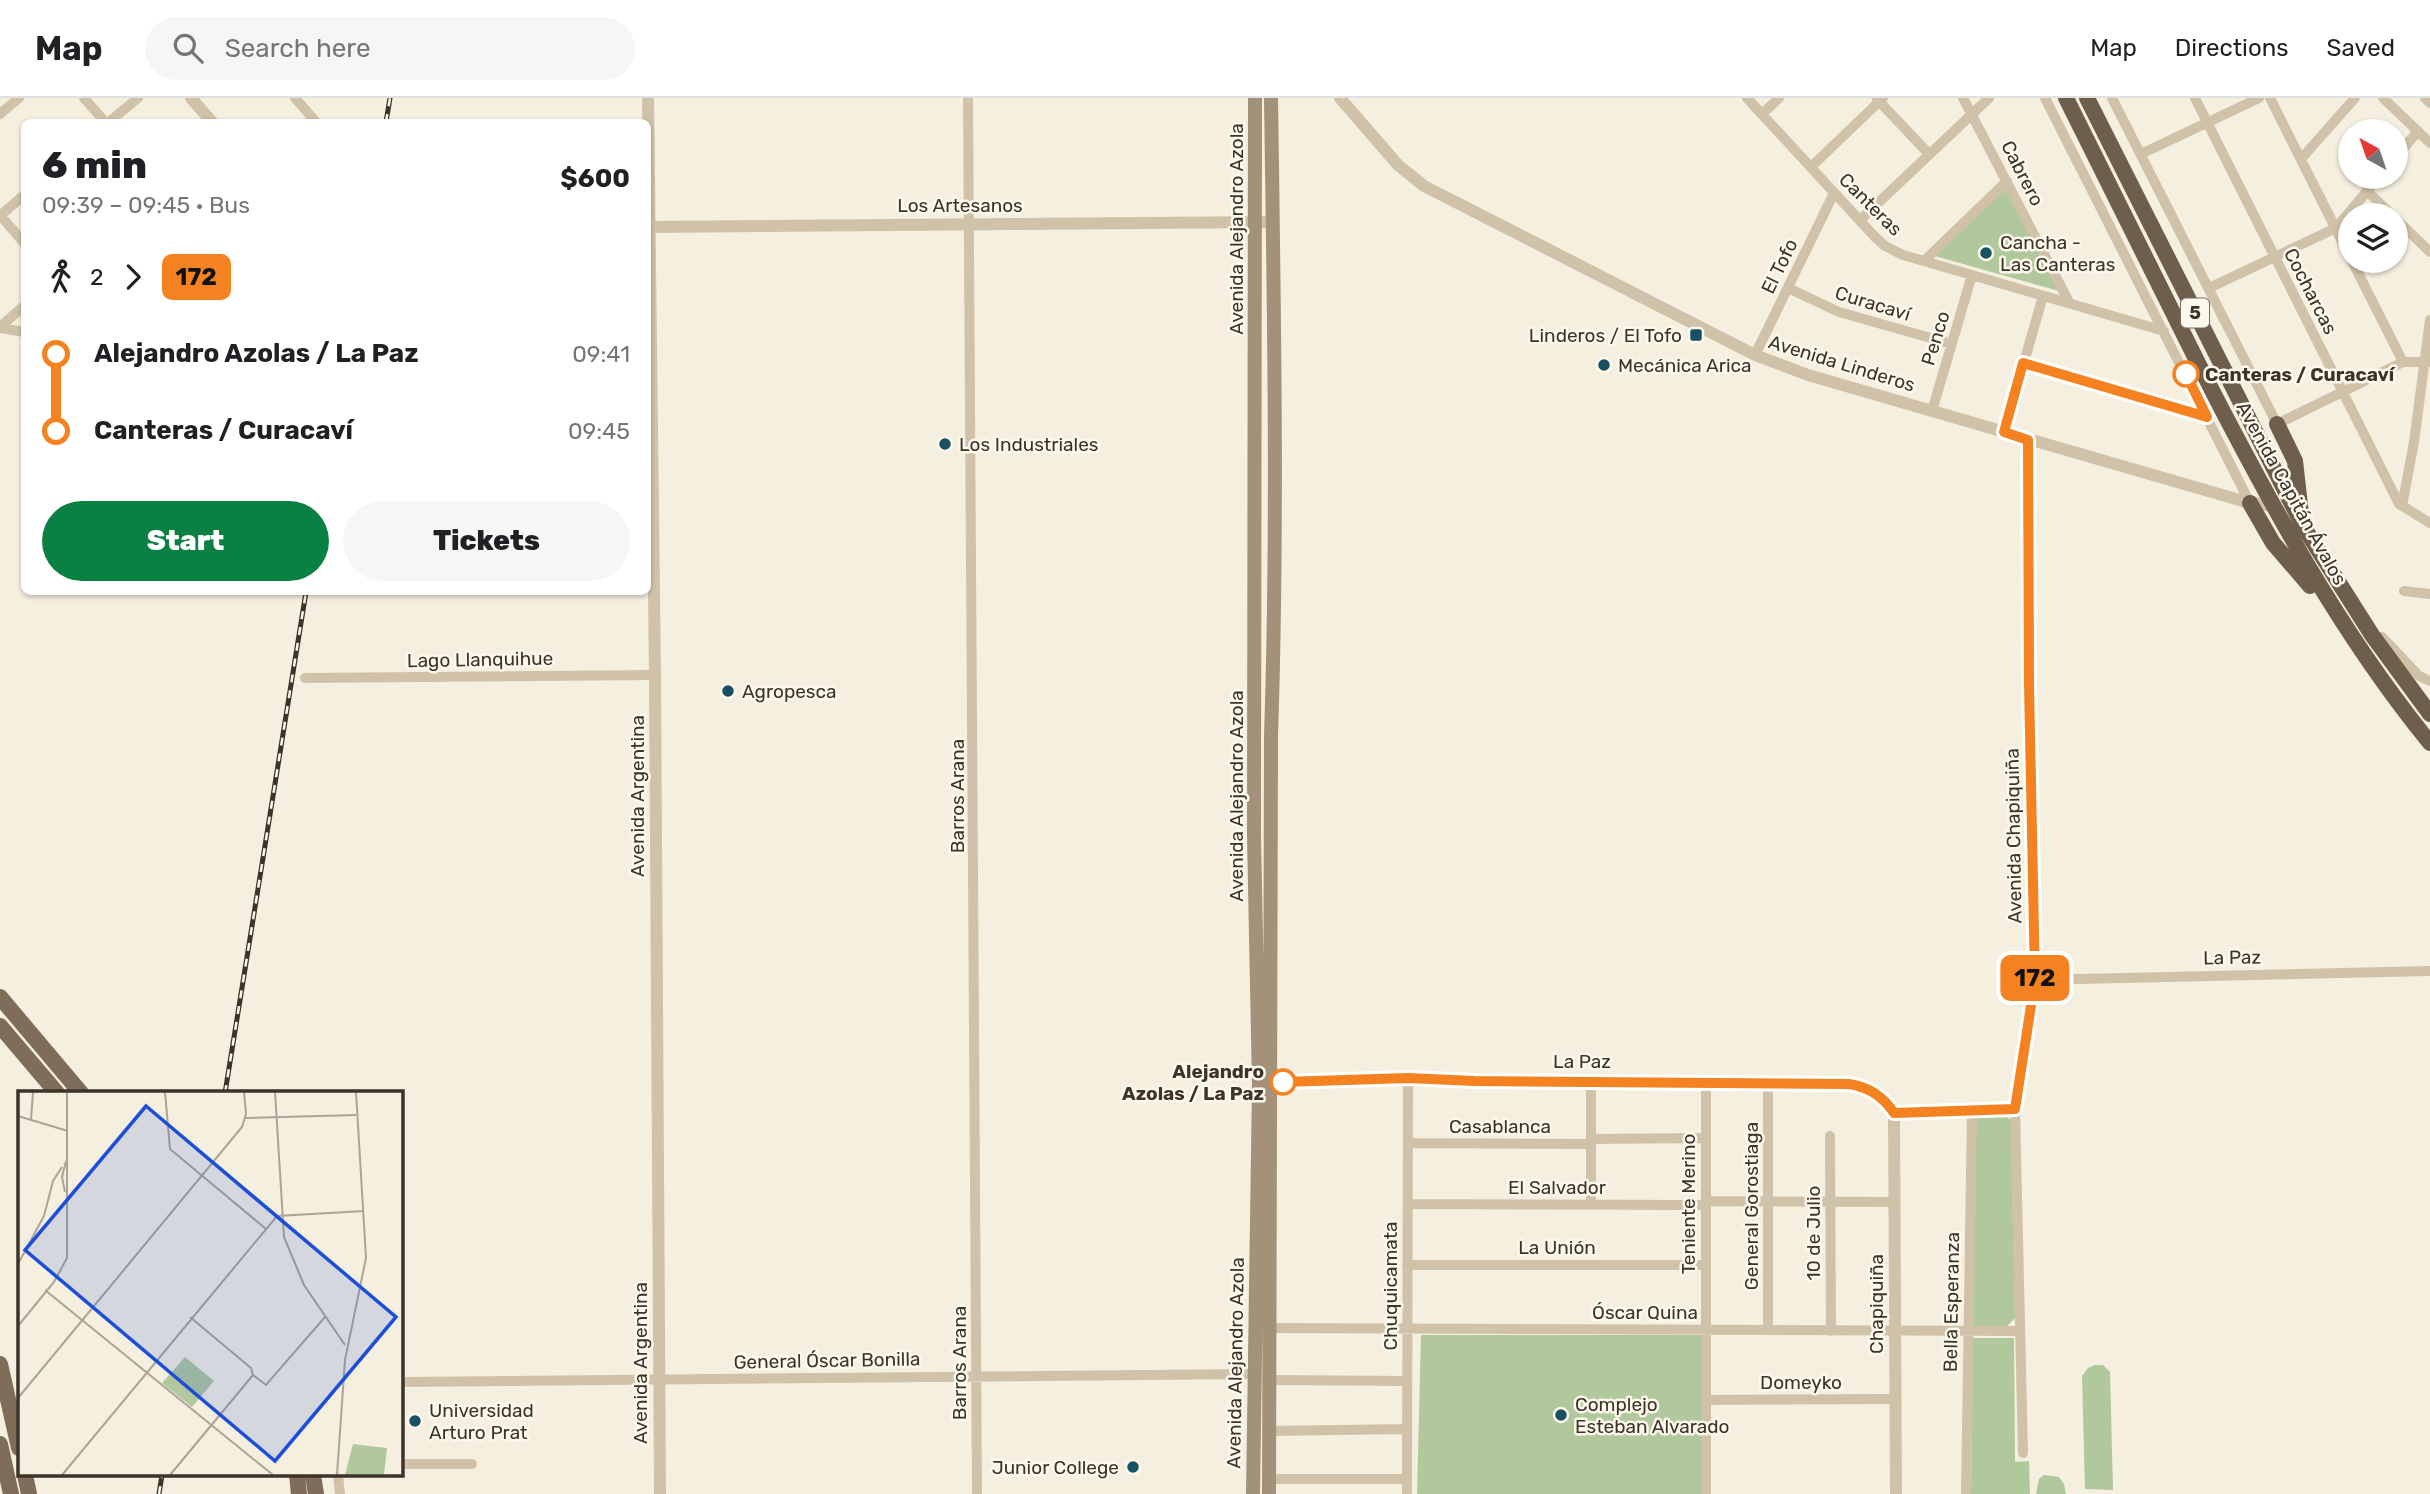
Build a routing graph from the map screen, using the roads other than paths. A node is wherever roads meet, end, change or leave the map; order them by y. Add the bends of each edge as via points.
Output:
1 (19, 98) edge
2 (84, 98) edge
3 (138, 98) edge
4 (191, 98) edge
5 (295, 98) edge
6 (648, 98) edge
7 (968, 98) edge
8 (1255, 98) edge
9 (1271, 98) edge
10 (1340, 98) edge
11 (1747, 98) edge
12 (1779, 98) edge
13 (1963, 98) edge
14 (1989, 98) edge
15 (2045, 98) edge
16 (2066, 98) edge
17 (2087, 98) edge
18 (2112, 98) edge
19 (2195, 98) edge
20 (2259, 98) edge
21 (2270, 98) edge
22 (2355, 98) edge
23 (2383, 98) edge
24 (2425, 98) edge
25 (1879, 99) edge
26 (2430, 103) edge
27 (1973, 113) junction
28 (0, 114) edge
29 (1762, 114) junction
30 (104, 119) edge
31 (111, 119) edge
32 (209, 119) edge
33 (313, 119) edge
34 (648, 119) edge
35 (2207, 121) junction
36 (2418, 131) junction
37 (2408, 143) edge
38 (2430, 143) edge
39 (1929, 154) junction
40 (2141, 154) junction
41 (2301, 159) junction
42 (1811, 167) junction
43 (2007, 181) junction
44 (2367, 191) joint
45 (1834, 193) junction
46 (21, 198) edge
47 (2379, 203) edge
48 (0, 216) edge
49 (1860, 220) junction
50 (1256, 222) junction
51 (1272, 222) junction
52 (969, 224) junction
53 (651, 227) edge
54 (2336, 228) junction
55 (2408, 231) edge
56 (2338, 232) edge
57 (21, 240) edge
58 (2430, 252) edge
59 (2274, 257) junction
60 (1924, 261) junction
61 (2358, 273) edge
62 (1972, 275) junction
63 (1788, 288) junction
64 (2209, 288) junction
65 (2043, 296) junction
66 (2069, 302) junction
67 (21, 309) edge
68 (2430, 320) edge
69 (0, 328) edge
70 (2164, 331) junction
71 (21, 332) edge
72 (1952, 344) junction
73 (1755, 355) junction
74 (2403, 362) junction
75 (2427, 362) edge
76 (2023, 363) junction
77 (2341, 391) junction
78 (1932, 411) junction
79 (2207, 417) junction
80 (651, 419) edge
81 (2277, 424) junction
82 (2004, 432) junction
83 (2028, 440) junction
84 (2250, 503) junction
85 (2272, 506) junction
86 (2402, 506) junction
87 (2430, 523) edge
88 (2304, 527) junction
89 (2404, 591) dead end
90 (2430, 594) edge
91 (2354, 609) junction
92 (2336, 614) junction
93 (655, 675) junction
94 (305, 678) dead end
95 (2430, 681) edge
96 (2430, 714) edge
97 (2430, 743) edge
98 (2430, 971) edge
99 (2035, 980) junction
100 (0, 997) edge
101 (0, 1026) edge
102 (1408, 1078) junction
103 (1591, 1080) junction
104 (1706, 1082) junction
105 (1768, 1083) junction
106 (1265, 1084) junction
107 (55, 1091) edge
108 (79, 1091) edge
109 (2015, 1109) junction
110 (1972, 1111) junction
111 (1894, 1113) junction
112 (1830, 1136) dead end
113 (1706, 1138) junction
114 (1591, 1142) junction
115 (1408, 1143) junction
116 (1768, 1202) junction
117 (1830, 1202) junction
118 (1895, 1202) junction
119 (1706, 1203) junction
120 (1408, 1204) junction
121 (1591, 1205) junction
122 (1407, 1265) junction
123 (1706, 1265) junction
124 (1270, 1328) junction
125 (1407, 1329) junction
126 (1706, 1330) junction
127 (1768, 1330) junction
128 (1830, 1331) junction
129 (1895, 1331) junction
130 (1968, 1331) junction
131 (2020, 1331) junction
132 (0, 1364) edge
133 (1253, 1374) junction
134 (977, 1376) junction
135 (660, 1380) junction
136 (1269, 1380) junction
137 (1407, 1381) junction
138 (402, 1382) edge
139 (1896, 1399) junction
140 (1706, 1400) junction
141 (1407, 1429) junction
142 (1269, 1431) junction
143 (0, 1444) edge
144 (18, 1444) edge
145 (2023, 1453) dead end
146 (402, 1464) edge
147 (472, 1464) dead end
148 (13, 1467) edge
149 (25, 1476) edge
150 (297, 1476) edge
151 (313, 1476) edge
152 (338, 1476) edge
153 (1269, 1479) junction
154 (1407, 1479) junction
155 (11, 1494) edge
156 (30, 1494) edge
157 (299, 1494) edge
158 (316, 1494) edge
159 (340, 1494) edge
160 (660, 1494) edge
161 (977, 1494) edge
162 (1253, 1494) edge
163 (1269, 1494) edge
164 (1407, 1494) edge
165 (1706, 1494) edge
166 (1896, 1494) edge
167 (1966, 1494) edge

1 - 28 street
2 - 30 street
3 - 31 street
4 - 32 street
5 - 33 street
6 - 34 street, Avenida Argentina
7 - 52 street, Barros Arana
8 - 50 main road, Avenida Alejandro Azola
9 - 51 main road, Avenida Alejandro Azola
10 - 73 street, Avenida Linderos via 1398,165 1424,186
11 - 29 street, Canteras
12 - 29 street
13 - 27 street, Cabrero
14 - 27 street
15 - 70 street, Avenida Capitán Ávalos
16 - 85 highway, Avenida Capitán Ávalos / 5
17 - 88 highway, Avenida Capitán Ávalos / 5
18 - 40 street, Avenida Capitán Ávalos
19 - 35 street, Cocharcas
20 - 35 street
21 - 41 street
22 - 41 street
23 - 36 street
24 - 26 street
25 - 39 street
25 - 42 street
27 - 39 street
27 - 43 street, Cabrero
29 - 42 street, Canteras
35 - 40 street
35 - 59 street, Cocharcas
36 - 37 street
36 - 38 street
39 - 49 street
40 - 64 street, Avenida Capitán Ávalos
41 - 54 street
42 - 45 street, Canteras
43 - 60 street
43 - 66 street, Cabrero
44 - 47 street
44 - 54 street
45 - 49 street, Canteras
45 - 63 street, El Tofo
46 - 48 street
48 - 57 street
49 - 60 street, Canteras via 1890,250
50 - 51 street, Los Artesanos
50 - 52 street, Los Artesanos
50 - 106 main road, Avenida Alejandro Azola via 1254,835
51 - 106 main road, Avenida Alejandro Azola via 1275,577
52 - 53 street, Los Artesanos
52 - 134 street, Barros Arana
54 - 56 street
54 - 59 street
55 - 58 street
59 - 64 street
59 - 77 street, Cocharcas
60 - 62 street, Canteras
61 - 74 street
62 - 65 street, Canteras
62 - 72 street, Penco
63 - 72 street, Curacaví via 1839,312
63 - 73 street, El Tofo
64 - 81 street, Avenida Capitán Ávalos
65 - 66 street, Canteras
65 - 76 street
66 - 70 street, Canteras
67 - 69 street
68 - 75 street
69 - 71 street
70 - 79 street, Avenida Capitán Ávalos
72 - 78 street, Penco
73 - 78 street, Avenida Linderos
74 - 75 street
74 - 77 street
75 - 86 street
76 - 79 street
76 - 82 street
77 - 81 street
77 - 86 street, Cocharcas
78 - 82 street, Avenida Linderos
79 - 84 street, Avenida Capitán Ávalos
80 - 93 street, Avenida Argentina
81 - 88 highway via 2295,461
82 - 83 street, Avenida Linderos
83 - 84 street, Avenida Linderos
83 - 99 street, Avenida Chapiquiña
84 - 85 street, Avenida Linderos
84 - 92 highway via 2273,543
85 - 88 highway
85 - 92 highway, Avenida Capitán Ávalos / 5
86 - 87 street, Cocharcas
88 - 91 highway, Avenida Capitán Ávalos / 5
89 - 90 street
91 - 95 street via 2410,668
91 - 96 highway, Avenida Capitán Ávalos / 5
92 - 97 highway, Avenida Capitán Ávalos / 5
93 - 94 street, Lago Llanquihue
93 - 135 street, Avenida Argentina
98 - 99 street, La Paz
99 - 109 street, Avenida Chapiquiña
100 - 108 main road
101 - 107 main road
102 - 103 street, La Paz
102 - 106 street, La Paz
102 - 115 street, Chuquicamata
103 - 104 street, La Paz
103 - 114 street
104 - 105 street, La Paz
104 - 113 street, Teniente Merino
105 - 111 street, La Paz via 1857,1085 1880,1096
105 - 116 street, General Gorostiaga
106 - 124 main road, Avenida Alejandro Azola
106 - 133 main road, Avenida Alejandro Azola
109 - 110 street
109 - 131 street
110 - 111 street
110 - 130 street, Bella Esperanza
111 - 118 street, Chapiquiña
112 - 117 street, 10 de Julio
113 - 114 street, Casablanca
113 - 119 street, Teniente Merino
114 - 115 street, Casablanca
114 - 121 street
115 - 120 street, Chuquicamata
116 - 117 street, El Salvador
116 - 119 street, El Salvador
116 - 127 street, General Gorostiaga
117 - 118 street, El Salvador
117 - 128 street, 10 de Julio
118 - 129 street, Chapiquiña
119 - 121 street, El Salvador
119 - 123 street, Teniente Merino
120 - 121 street, El Salvador
120 - 122 street, Chuquicamata
122 - 123 street, La Unión
122 - 125 street, Chuquicamata
123 - 126 street, Teniente Merino
124 - 125 street, Óscar Quina
124 - 136 main road, Avenida Alejandro Azola
125 - 126 street, Óscar Quina
125 - 137 street, Chuquicamata
126 - 127 street, Óscar Quina
126 - 140 street, Teniente Merino
127 - 128 street, Óscar Quina
128 - 129 street, Óscar Quina
129 - 130 street, Óscar Quina
129 - 139 street, Chapiquiña
130 - 131 street, Óscar Quina
130 - 167 street, Bella Esperanza
131 - 145 street
132 - 144 main road
133 - 134 street, General Óscar Bonilla
133 - 162 main road, Avenida Alejandro Azola
134 - 135 street, General Óscar Bonilla
134 - 161 street, Barros Arana
135 - 138 street, General Óscar Bonilla
135 - 160 street, Avenida Argentina
136 - 137 street
136 - 142 main road, Avenida Alejandro Azola
137 - 141 street, Chuquicamata
139 - 140 street, Domeyko
139 - 166 street, Chapiquiña
140 - 165 street, Teniente Merino
141 - 142 street
141 - 154 street, Chuquicamata
142 - 153 main road, Avenida Alejandro Azola
143 - 148 main road
146 - 147 street
148 - 155 main road
149 - 156 main road
150 - 157 main road
151 - 158 main road
152 - 159 street
153 - 154 street
153 - 163 main road, Avenida Alejandro Azola
154 - 164 street, Chuquicamata

